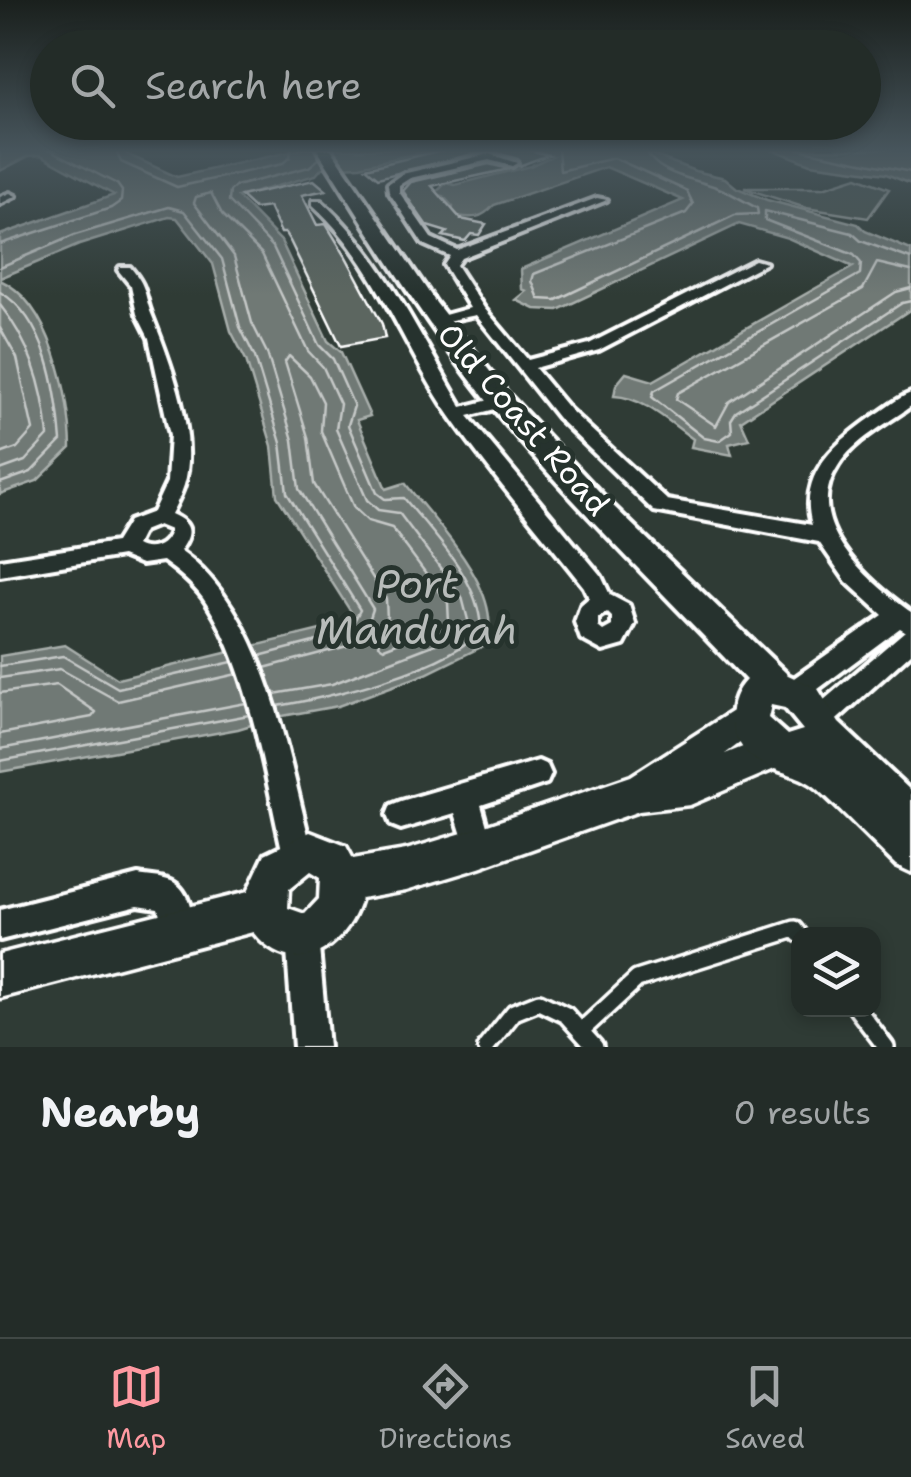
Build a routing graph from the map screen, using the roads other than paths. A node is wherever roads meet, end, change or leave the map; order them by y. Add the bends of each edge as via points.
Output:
1 (357, 198) edge
2 (398, 198) edge
3 (601, 200) dead end
4 (317, 203) dead end
5 (456, 255) junction
6 (760, 264) dead end
7 (125, 270) dead end
8 (479, 310) junction
9 (436, 319) junction
10 (524, 366) junction
11 (911, 398) edge
12 (501, 402) junction
13 (457, 414) junction
14 (160, 517) junction
15 (823, 535) junction
16 (125, 548) junction
17 (165, 552) junction
18 (0, 568) edge
19 (604, 604) dead end
20 (905, 620) edge
21 (911, 639) edge
22 (787, 719) junction
23 (538, 774) dead end
24 (464, 795) junction
25 (402, 815) dead end
26 (911, 820) edge
27 (479, 848) junction
28 (911, 850) edge
29 (298, 854) junction
30 (343, 881) junction
31 (266, 908) junction
32 (0, 925) edge
33 (178, 929) junction
34 (791, 930) edge
35 (302, 937) junction
36 (0, 976) edge
37 (862, 1017) edge
38 (582, 1030) junction
39 (310, 1047) edge
40 (486, 1047) edge
41 (596, 1047) edge
42 (886, 1047) edge

1 - 9 main road, Old Coast Road
2 - 5 street via 427,241
3 - 5 street
4 - 13 street via 362,258
5 - 8 street via 450,265
6 - 10 street via 594,347
7 - 14 street via 138,286 156,338 179,434 176,482
8 - 9 street
8 - 10 street
9 - 12 main road, Old Coast Road
10 - 15 street via 661,506
11 - 15 street via 831,460 818,506
12 - 13 street
12 - 22 main road, Old Coast Road
13 - 19 street via 594,582
14 - 16 street via 133,527
14 - 17 street via 174,520 182,532
15 - 20 street via 860,582
16 - 17 street via 146,558
16 - 18 street
17 - 29 street via 213,595 239,648
20 - 22 street
21 - 22 street
22 - 26 main road, Old Coast Road
22 - 27 street via 690,786 640,792
22 - 28 main road, Old Coast Road via 832,774
23 - 24 street
24 - 25 street
24 - 27 street
27 - 30 street
29 - 30 street via 332,860
29 - 31 street via 277,870
30 - 35 street via 334,918
31 - 33 street
31 - 35 street via 278,930
32 - 33 street via 138,890 166,894
33 - 36 street
34 - 38 lane via 638,980
35 - 39 street
37 - 42 lane
38 - 40 lane via 557,1007 532,1000 512,1009
38 - 41 lane

